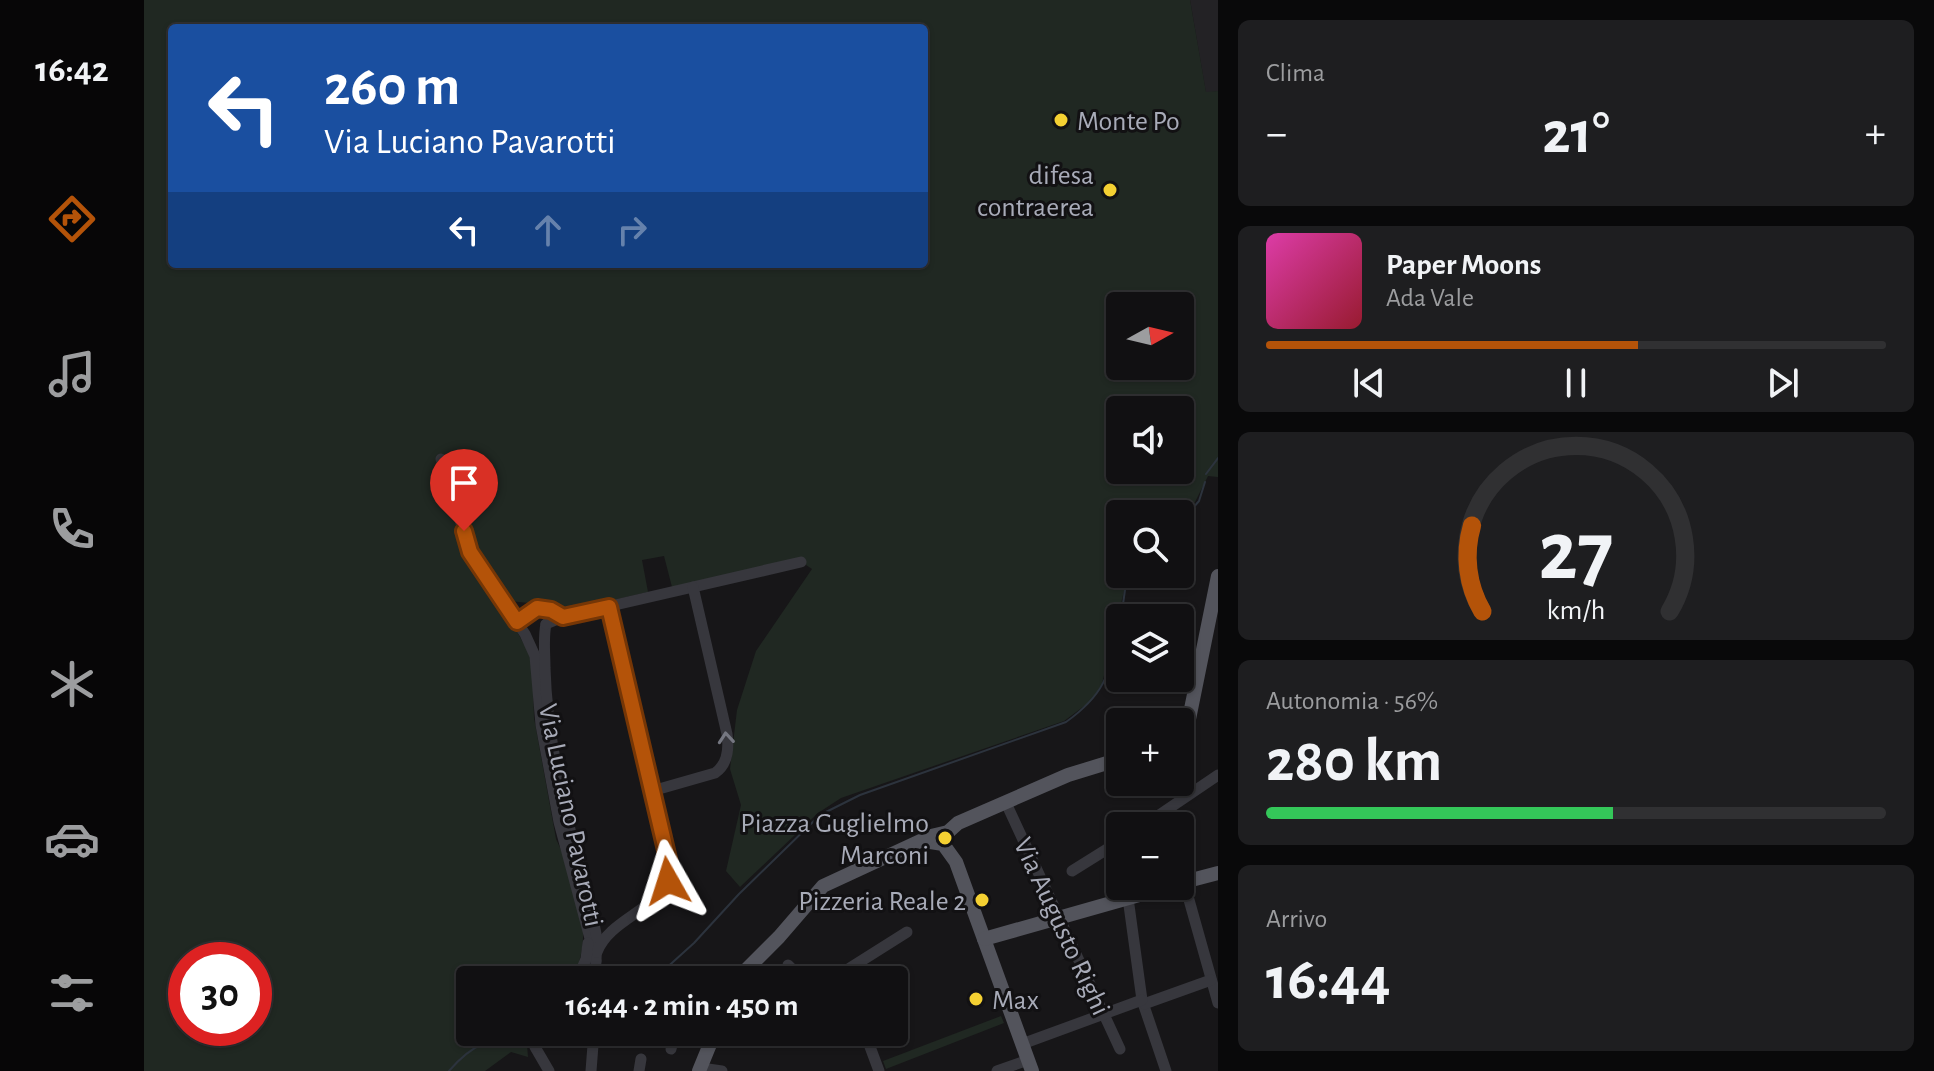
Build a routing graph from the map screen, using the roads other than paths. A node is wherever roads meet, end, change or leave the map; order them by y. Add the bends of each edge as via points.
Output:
1 (441, 459) dead end
2 (801, 562) dead end
3 (1218, 576) edge
4 (693, 587) junction
5 (609, 607) junction
6 (563, 617) junction
7 (517, 622) junction
8 (546, 624) junction
9 (525, 634) junction
10 (1191, 708) edge
11 (1106, 763) edge
12 (1218, 775) edge
13 (652, 791) junction
14 (1006, 803) junction
15 (1164, 812) edge
16 (949, 839) junction
17 (1106, 850) edge
18 (1072, 871) dead end
19 (1218, 873) edge
20 (1194, 880) edge
21 (1121, 900) edge
22 (1128, 900) edge
23 (1184, 900) edge
24 (1059, 917) junction
25 (907, 932) dead end
26 (984, 939) junction
27 (594, 951) junction
28 (585, 966) edge
29 (595, 966) edge
30 (750, 966) edge
31 (853, 966) edge
32 (1211, 980) junction
33 (1143, 1002) junction
34 (1218, 1003) edge
35 (1104, 1013) junction
36 (1022, 1044) junction
37 (535, 1046) edge
38 (593, 1046) edge
39 (672, 1046) edge
40 (709, 1046) edge
41 (870, 1046) edge
42 (671, 1049) dead end
43 (1120, 1049) dead end
44 (1030, 1065) edge
45 (547, 1070) edge
46 (700, 1070) edge
47 (591, 1071) edge
48 (722, 1071) edge
49 (879, 1071) edge
50 (997, 1071) edge
51 (1166, 1071) edge

1 - 7 street via 470,552
2 - 4 street
3 - 10 main road
4 - 5 street
13 -> 4 street via 715,773 726,756 727,734
5 - 6 street
5 - 13 street
6 - 7 street via 537,608
6 - 8 street
7 - 9 street
8 - 9 street via 540,618 527,620
8 - 27 street, Via Luciano Pavarotti via 548,711
9 - 27 street via 536,663 559,822
11 - 14 main road
12 - 15 street
13 - 27 street via 669,863 668,881
14 - 16 main road via 969,818
14 - 24 street, Via Augusto Righi
16 - 26 main road
16 - 30 main road via 918,842 823,886
17 - 18 street
19 - 20 main road
21 - 24 main road
22 - 33 street
23 - 32 street
24 - 26 main road
24 - 35 street, Via Augusto Righi
25 - 31 street
26 - 36 main road
27 - 28 street
27 - 29 street, Via Luciano Pavarotti
32 - 33 street
32 - 34 street
33 - 35 street
33 - 51 street
35 - 36 street
35 - 43 street, Via Augusto Righi
36 - 44 main road
37 - 45 street
38 - 47 street
39 - 42 street
40 - 46 main road
41 - 49 street
44 - 50 street
46 - 48 street

